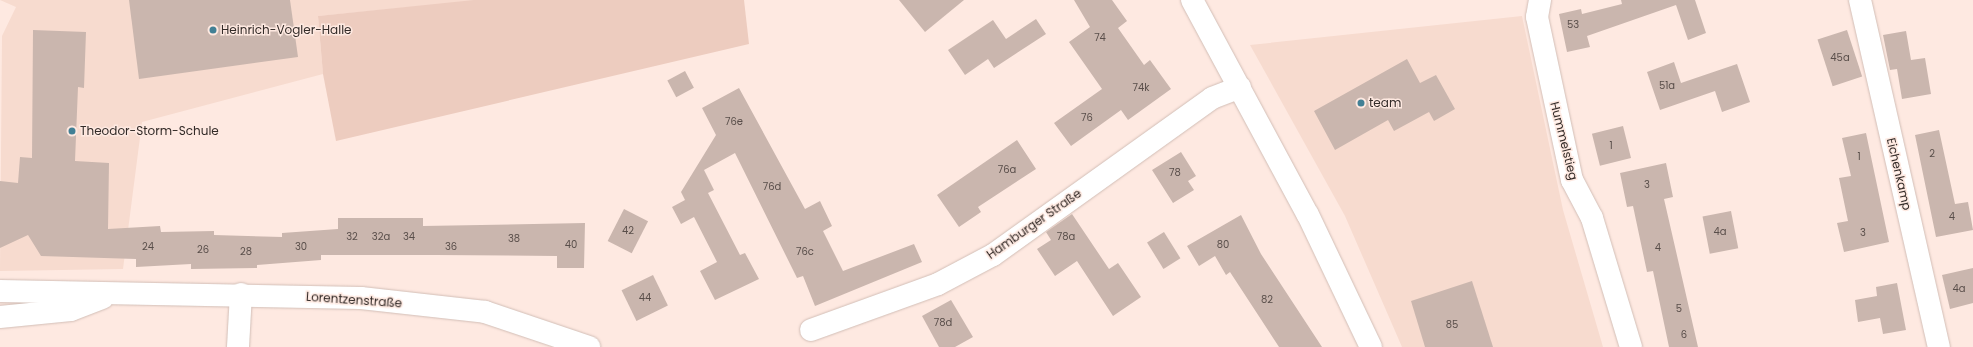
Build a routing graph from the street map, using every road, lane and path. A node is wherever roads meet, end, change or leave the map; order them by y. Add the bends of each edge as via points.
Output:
1 (1192, 0) edge
2 (1540, 0) edge
3 (1860, 0) edge
4 (1240, 87) junction
5 (0, 291) edge
6 (241, 294) junction
7 (112, 295) junction
8 (0, 317) edge
9 (811, 330) dead end
10 (238, 347) edge
11 (589, 347) edge
12 (1371, 347) edge
13 (1630, 347) edge
14 (1939, 347) edge

1 - 4 street
2 - 13 street, Hummelstieg via 1536,18 1572,180 1592,218
3 - 14 street, Eichenkamp
4 - 9 street, Hamburger Straße via 1212,98 993,255 938,284
4 - 12 street via 1345,288
5 - 7 street, Lorentzenstraße
6 - 7 street, Lorentzenstraße
6 - 10 street
6 - 11 street, Lorentzenstraße via 361,298 485,312
7 - 8 street, Lorentzenstraße via 71,310

